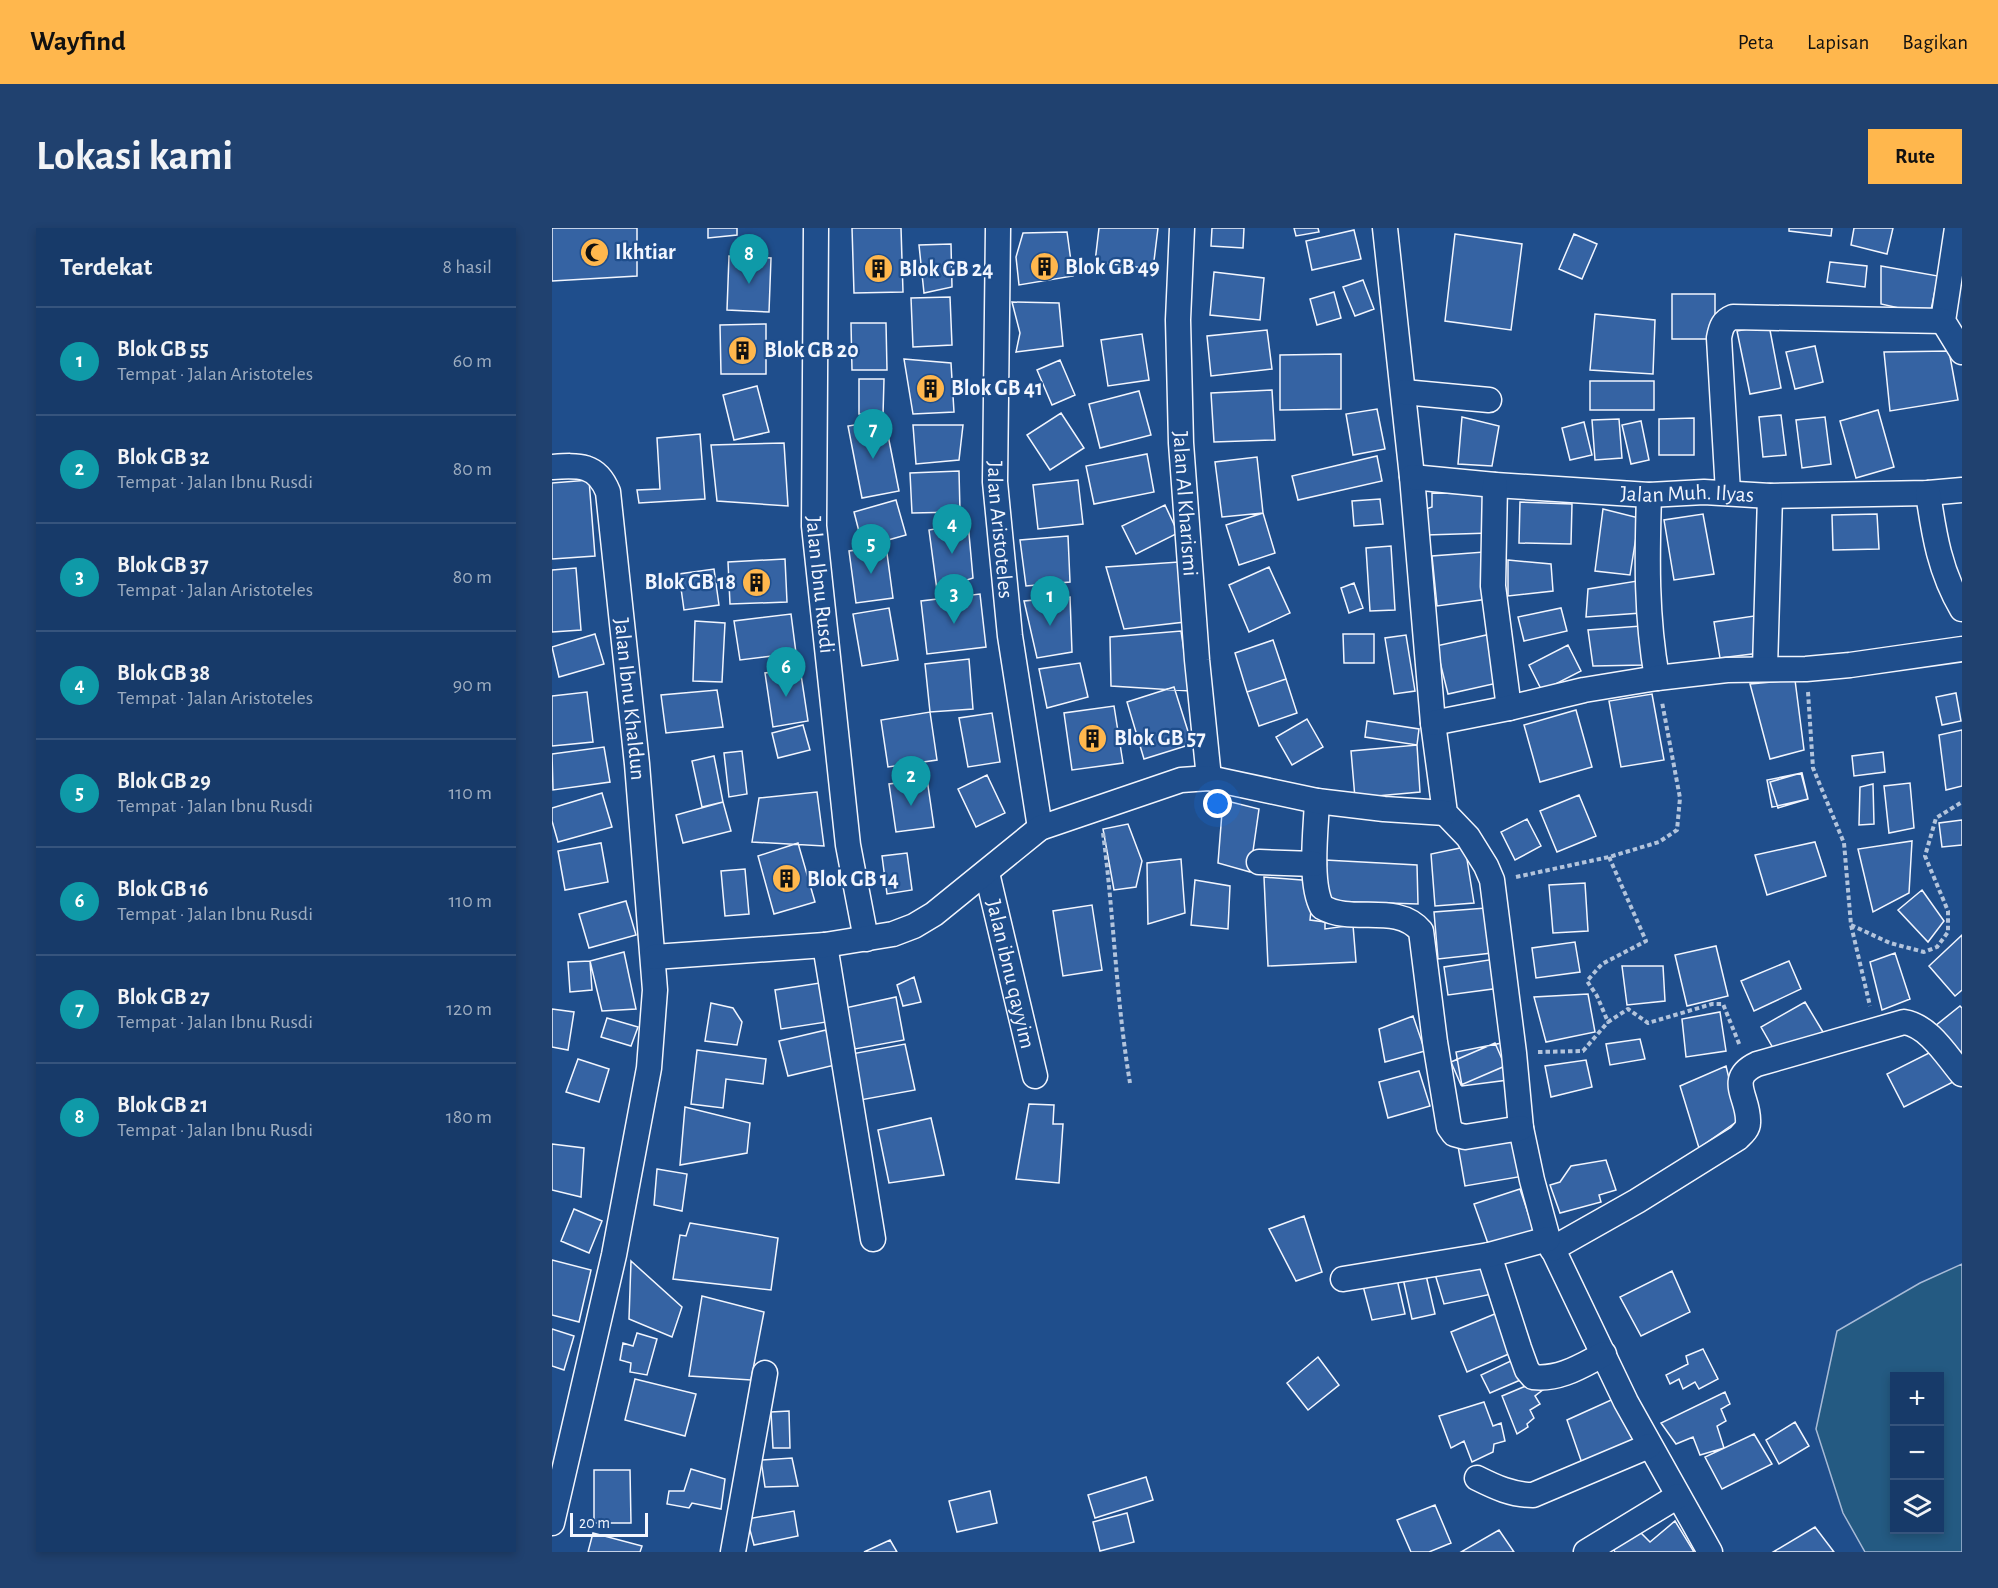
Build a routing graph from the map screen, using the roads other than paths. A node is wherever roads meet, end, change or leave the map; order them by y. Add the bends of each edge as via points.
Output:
1 (816, 228) edge
2 (998, 228) edge
3 (1182, 228) edge
4 (1385, 228) edge
5 (1958, 228) edge
6 (1943, 321) junction
7 (1962, 352) edge
8 (1404, 392) junction
9 (1489, 399) dead end
10 (562, 466) edge
11 (1412, 477) junction
12 (1495, 485) junction
13 (1962, 490) edge
14 (1728, 492) junction
15 (1928, 493) junction
16 (1649, 495) junction
17 (1770, 496) junction
18 (1962, 609) edge
19 (1962, 649) edge
20 (1765, 668) junction
21 (1657, 678) junction
22 (1509, 708) junction
23 (1433, 723) junction
24 (1209, 778) junction
25 (1317, 801) junction
26 (1445, 813) junction
27 (1040, 828) junction
28 (1259, 862) dead end
29 (1314, 864) junction
30 (987, 873) junction
31 (866, 939) junction
32 (825, 945) junction
33 (654, 957) junction
34 (1962, 1074) edge
35 (1035, 1076) dead end
36 (1521, 1128) junction
37 (873, 1239) dead end
38 (1550, 1244) junction
39 (1489, 1255) junction
40 (1343, 1279) dead end
41 (1604, 1354) junction
42 (765, 1373) dead end
43 (1649, 1446) junction
44 (1477, 1478) dead end
45 (1678, 1496) junction
46 (552, 1522) edge
47 (733, 1552) edge
48 (1586, 1552) edge
49 (1710, 1552) edge

1 - 31 street, Jalan Ibnu Rusdi via 814,526 848,845
2 - 27 street, Jalan Aristoteles via 995,482 1010,636
3 - 24 street, Jalan Al Kharismi via 1178,320 1181,443
4 - 8 street
5 - 6 street
6 - 7 street
6 - 14 street via 1733,317 1726,320 1719,338
8 - 9 street
8 - 11 street
10 - 33 street, Jalan Ibnu Khaldun via 597,473 608,492
11 - 12 street, Jalan Muh. Ilyas
11 - 23 street
12 - 16 street, Jalan Muh. Ilyas
12 - 22 street via 1493,586
13 - 15 street, Jalan Muh. Ilyas
14 - 16 street, Jalan Muh. Ilyas
14 - 17 street, Jalan Muh. Ilyas
15 - 17 street, Jalan Muh. Ilyas
15 - 18 street via 1942,570
16 - 21 street via 1649,634
17 - 20 street
19 - 20 street via 1850,665
20 - 21 street
21 - 22 street
22 - 23 street
23 - 26 street
24 - 25 street
24 - 27 street via 1181,780
25 - 26 street
25 - 29 street
26 - 36 street via 1468,837 1492,880
27 - 30 street
28 - 29 street
29 - 36 street via 1322,908 1336,913 1402,917 1421,931 1435,1042 1449,1127 1454,1134 1465,1137
30 - 31 street via 914,926
30 - 35 street, Jalan ibnu qayyim
31 - 32 street
32 - 33 street
32 - 37 street
33 - 46 street, Jalan Ibnu Khaldun via 655,990 645,1091 614,1255
34 - 38 street via 1923,1029 1904,1022 1757,1064 1741,1076 1748,1123 1738,1138 1637,1201
36 - 38 street
38 - 39 street
38 - 41 street
39 - 40 street
39 - 41 street via 1519,1348 1533,1377 1551,1378 1568,1373
41 - 43 street
42 - 47 street
43 - 44 street via 1533,1495 1495,1488
43 - 45 street
45 - 48 street
45 - 49 street

